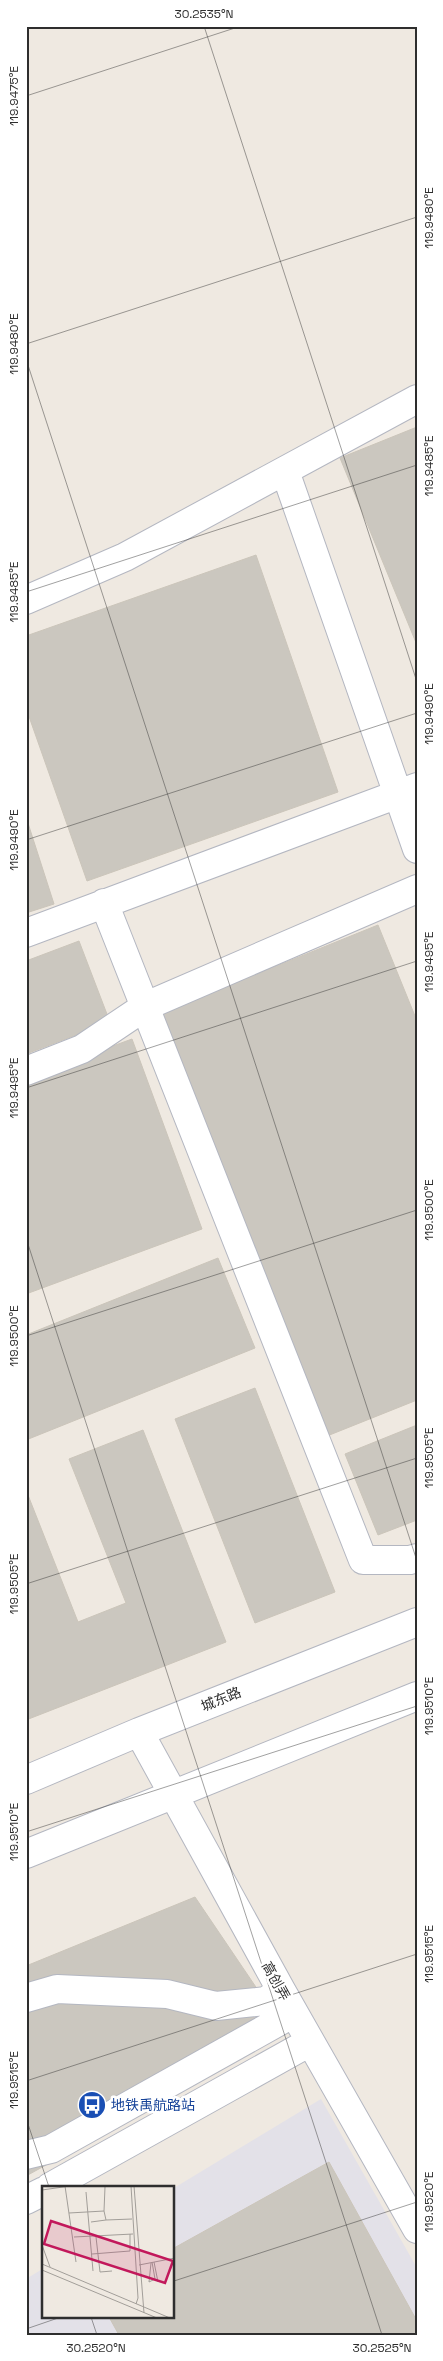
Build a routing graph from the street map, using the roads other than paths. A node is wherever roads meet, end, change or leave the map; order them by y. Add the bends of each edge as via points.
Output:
1 (417, 399) edge
2 (285, 470) junction
3 (26, 600) edge
4 (407, 790) edge
5 (417, 850) edge
6 (417, 889) edge
7 (104, 903) junction
8 (26, 933) edge
9 (146, 1006) junction
10 (26, 1071) edge
11 (417, 1558) edge
12 (417, 1622) edge
13 (417, 1696) edge
14 (139, 1732) junction
15 (26, 1780) edge
16 (174, 1793) junction
17 (26, 1854) edge
18 (26, 1998) edge
19 (287, 2001) junction
20 (310, 2042) junction
21 (26, 2155) edge
22 (52, 2186) edge
23 (42, 2191) edge
24 (26, 2200) edge
25 (417, 2229) edge

1 - 2 street
2 - 3 street via 126,557
2 - 4 street
4 - 5 street
4 - 7 street
6 - 9 street
7 - 8 street
7 - 9 street
9 - 10 street via 82,1049
9 - 11 street via 363,1560
12 - 14 street, 城东路
13 - 16 street
14 - 15 street, 城东路
14 - 16 street, 高创弄
16 - 17 street
16 - 19 street, 高创弄
18 - 19 street via 57,1988 167,1994 216,2006
19 - 20 street, 高创弄
19 - 21 street via 51,2149
20 - 22 street
20 - 25 street, 高创弄
23 - 24 street

